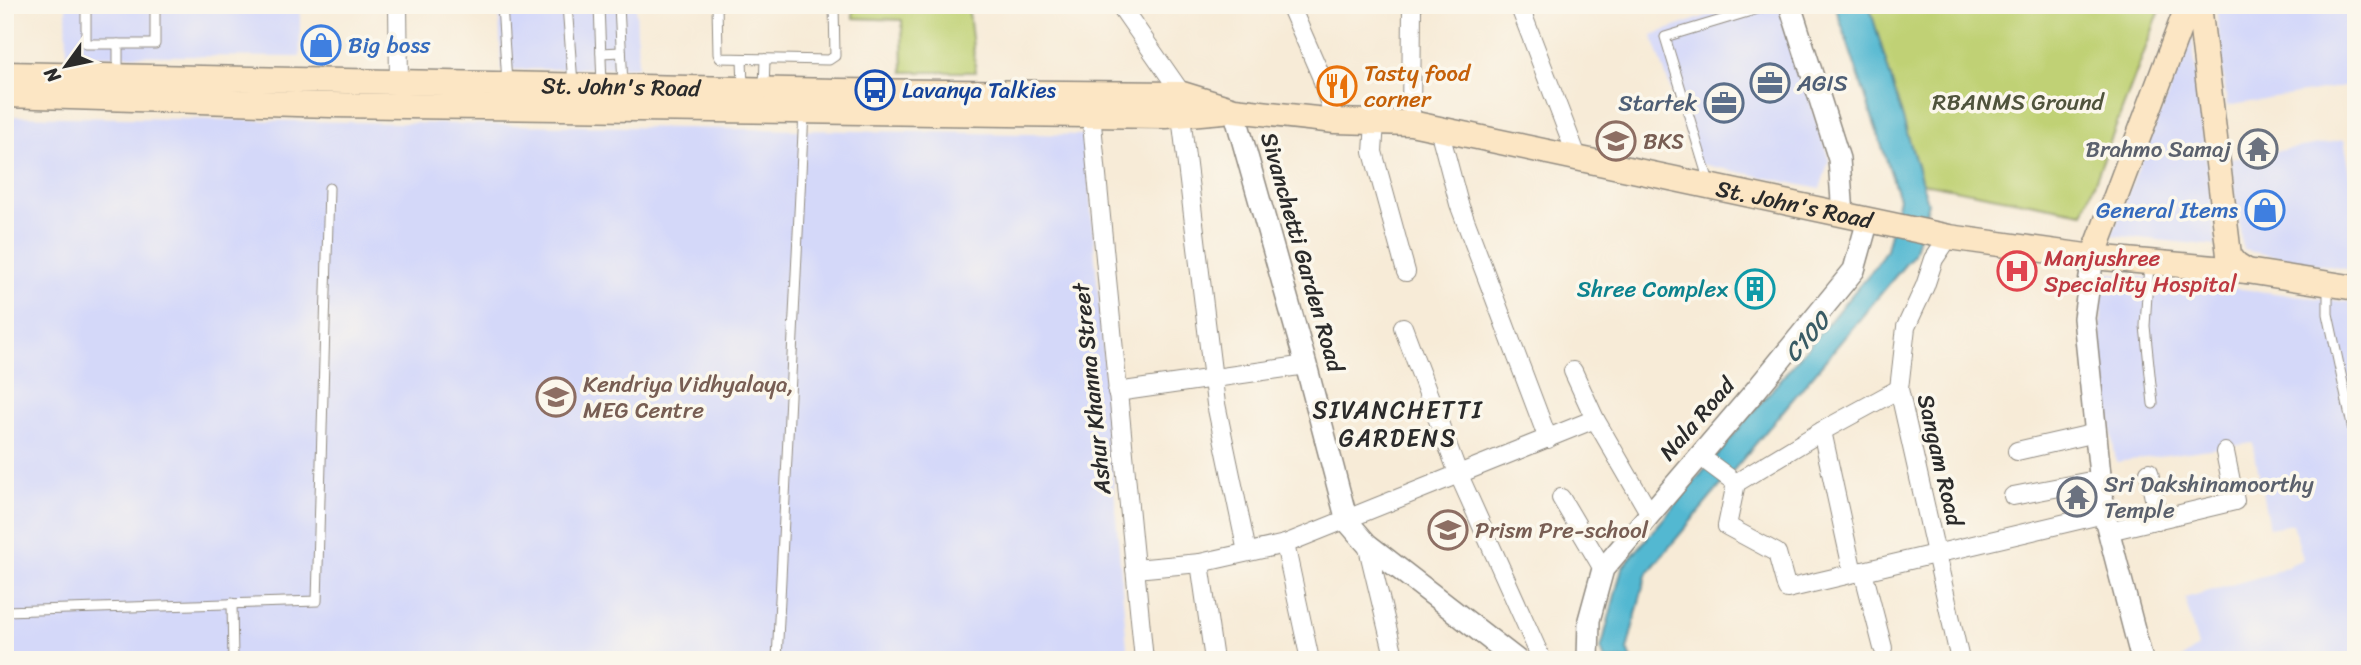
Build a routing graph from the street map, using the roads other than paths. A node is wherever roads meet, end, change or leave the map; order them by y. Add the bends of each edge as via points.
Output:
1 (86, 5) edge
2 (155, 5) edge
3 (398, 5) edge
4 (502, 5) edge
5 (567, 5) edge
6 (599, 5) edge
7 (619, 5) edge
8 (717, 5) edge
9 (834, 5) edge
10 (1120, 5) edge
11 (1290, 5) edge
12 (1412, 5) edge
13 (1519, 5) edge
14 (1771, 5) edge
15 (1790, 5) edge
16 (2188, 5) edge
17 (2199, 5) edge
18 (118, 44) junction
19 (601, 52) junction
20 (621, 52) junction
21 (742, 59) junction
22 (765, 60) junction
23 (5, 74) edge
24 (118, 75) junction
25 (399, 82) junction
26 (507, 85) junction
27 (573, 86) junction
28 (613, 87) junction
29 (753, 89) junction
30 (5, 95) edge
31 (1183, 108) junction
32 (1234, 110) junction
33 (804, 111) junction
34 (1091, 114) junction
35 (1335, 121) junction
36 (1376, 123) junction
37 (1411, 123) junction
38 (1439, 130) junction
39 (1578, 159) junction
40 (1711, 187) junction
41 (329, 188) dead end
42 (1843, 215) junction
43 (1876, 221) junction
44 (1949, 237) junction
45 (2093, 257) junction
46 (2149, 262) junction
47 (2246, 271) junction
48 (1406, 272) dead end
49 (2328, 284) junction
50 (2356, 288) edge
51 (1402, 327) dead end
52 (1306, 365) junction
53 (1573, 372) dead end
54 (1213, 380) junction
55 (1899, 390) junction
56 (1117, 392) junction
57 (2153, 404) dead end
58 (1595, 419) junction
59 (1822, 431) junction
60 (2096, 433) junction
61 (1548, 439) junction
62 (2356, 444) edge
63 (2018, 452) dead end
64 (2225, 452) dead end
65 (1709, 463) dead end
66 (2149, 472) dead end
67 (1458, 473) junction
68 (1732, 480) junction
69 (2101, 480) junction
70 (2013, 496) dead end
71 (1561, 498) dead end
72 (1650, 514) junction
73 (2158, 520) junction
74 (1347, 521) junction
75 (2106, 523) junction
76 (1284, 544) junction
77 (1367, 544) junction
78 (1247, 552) junction
79 (1936, 553) junction
80 (1200, 563) junction
81 (1135, 569) junction
82 (1603, 569) junction
83 (1858, 572) junction
84 (232, 603) junction
85 (5, 611) edge
86 (1883, 648) dead end
87 (1956, 659) edge
88 (233, 660) edge
89 (777, 660) edge
90 (1144, 660) edge
91 (1214, 660) edge
92 (1310, 660) edge
93 (1395, 660) edge
94 (1517, 660) edge
95 (1542, 660) edge
96 (1588, 660) edge
97 (2142, 660) edge

1 - 18 lane via 86,44
2 - 18 lane via 155,44
3 - 25 street
4 - 26 lane
5 - 27 lane
6 - 19 lane
7 - 20 lane
8 - 21 lane via 718,54 720,58
9 - 22 lane via 832,60
10 - 31 street
11 - 35 street
12 - 37 street
13 - 39 street
14 - 40 lane via 1665,37
15 - 42 street via 1839,159
16 - 45 main road
17 - 47 main road via 2229,255
18 - 24 lane
19 - 20 lane
19 - 28 lane
20 - 28 lane
21 - 22 lane
21 - 29 lane
22 - 29 lane
23 - 24 main road, St. John's Road
24 - 25 main road, St. John's Road
25 - 26 main road, St. John's Road
26 - 27 main road, St. John's Road
27 - 28 main road, St. John's Road
28 - 29 main road, St. John's Road
29 - 31 main road, St. John's Road
30 - 33 main road, St. John's Road
31 - 32 main road, St. John's Road
31 - 34 main road, St. John's Road
31 - 54 street
32 - 35 main road, St. John's Road
32 - 52 street, Sivanchetti Garden Road
33 - 34 main road, St. John's Road
33 - 89 lane
34 - 56 street, Ashur Khanna Street
35 - 36 main road, St. John's Road
36 - 37 main road, St. John's Road
36 - 48 street via 1373,152
37 - 38 main road, St. John's Road
38 - 39 main road, St. John's Road
38 - 61 street via 1459,204
39 - 40 main road, St. John's Road
40 - 42 main road, St. John's Road
41 - 84 lane via 317,601
42 - 43 main road, St. John's Road
43 - 44 main road, St. John's Road
43 - 72 street, Nala Road via 1854,270
44 - 45 main road, St. John's Road
44 - 55 street, Sangam Road via 1934,259 1906,327
45 - 46 main road, St. John's Road
45 - 60 street via 2084,318
46 - 47 main road, St. John's Road
46 - 57 lane via 2145,326
47 - 49 main road, St. John's Road
49 - 50 main road, St. John's Road
49 - 62 lane via 2328,314
51 - 67 street
52 - 54 street
52 - 74 street, Sivanchetti Garden Road
53 - 58 street
54 - 56 street
54 - 78 street
55 - 59 street
55 - 79 street, Sangam Road
56 - 81 street, Ashur Khanna Street
58 - 61 street
58 - 72 street
59 - 68 street
59 - 83 street
60 - 63 street
60 - 69 street
61 - 67 street
64 - 73 street via 2235,501
65 - 68 street
66 - 73 street
67 - 74 street
67 - 95 street
68 - 83 street via 1727,526 1777,553 1787,589
69 - 70 street
69 - 75 street
71 - 82 street
72 - 82 street, Nala Road
73 - 75 street
74 - 76 street
74 - 77 street, Sivanchetti Garden Road
75 - 79 street
75 - 97 street
76 - 78 street
76 - 92 street
77 - 93 street
77 - 94 street, Sivanchetti Garden Road
78 - 80 street
79 - 83 street
79 - 87 street, Sangam Road
80 - 81 street
80 - 91 street
81 - 90 street, Ashur Khanna Street
82 - 96 street, Nala Road via 1588,621
83 - 86 street
84 - 85 lane
84 - 88 lane

